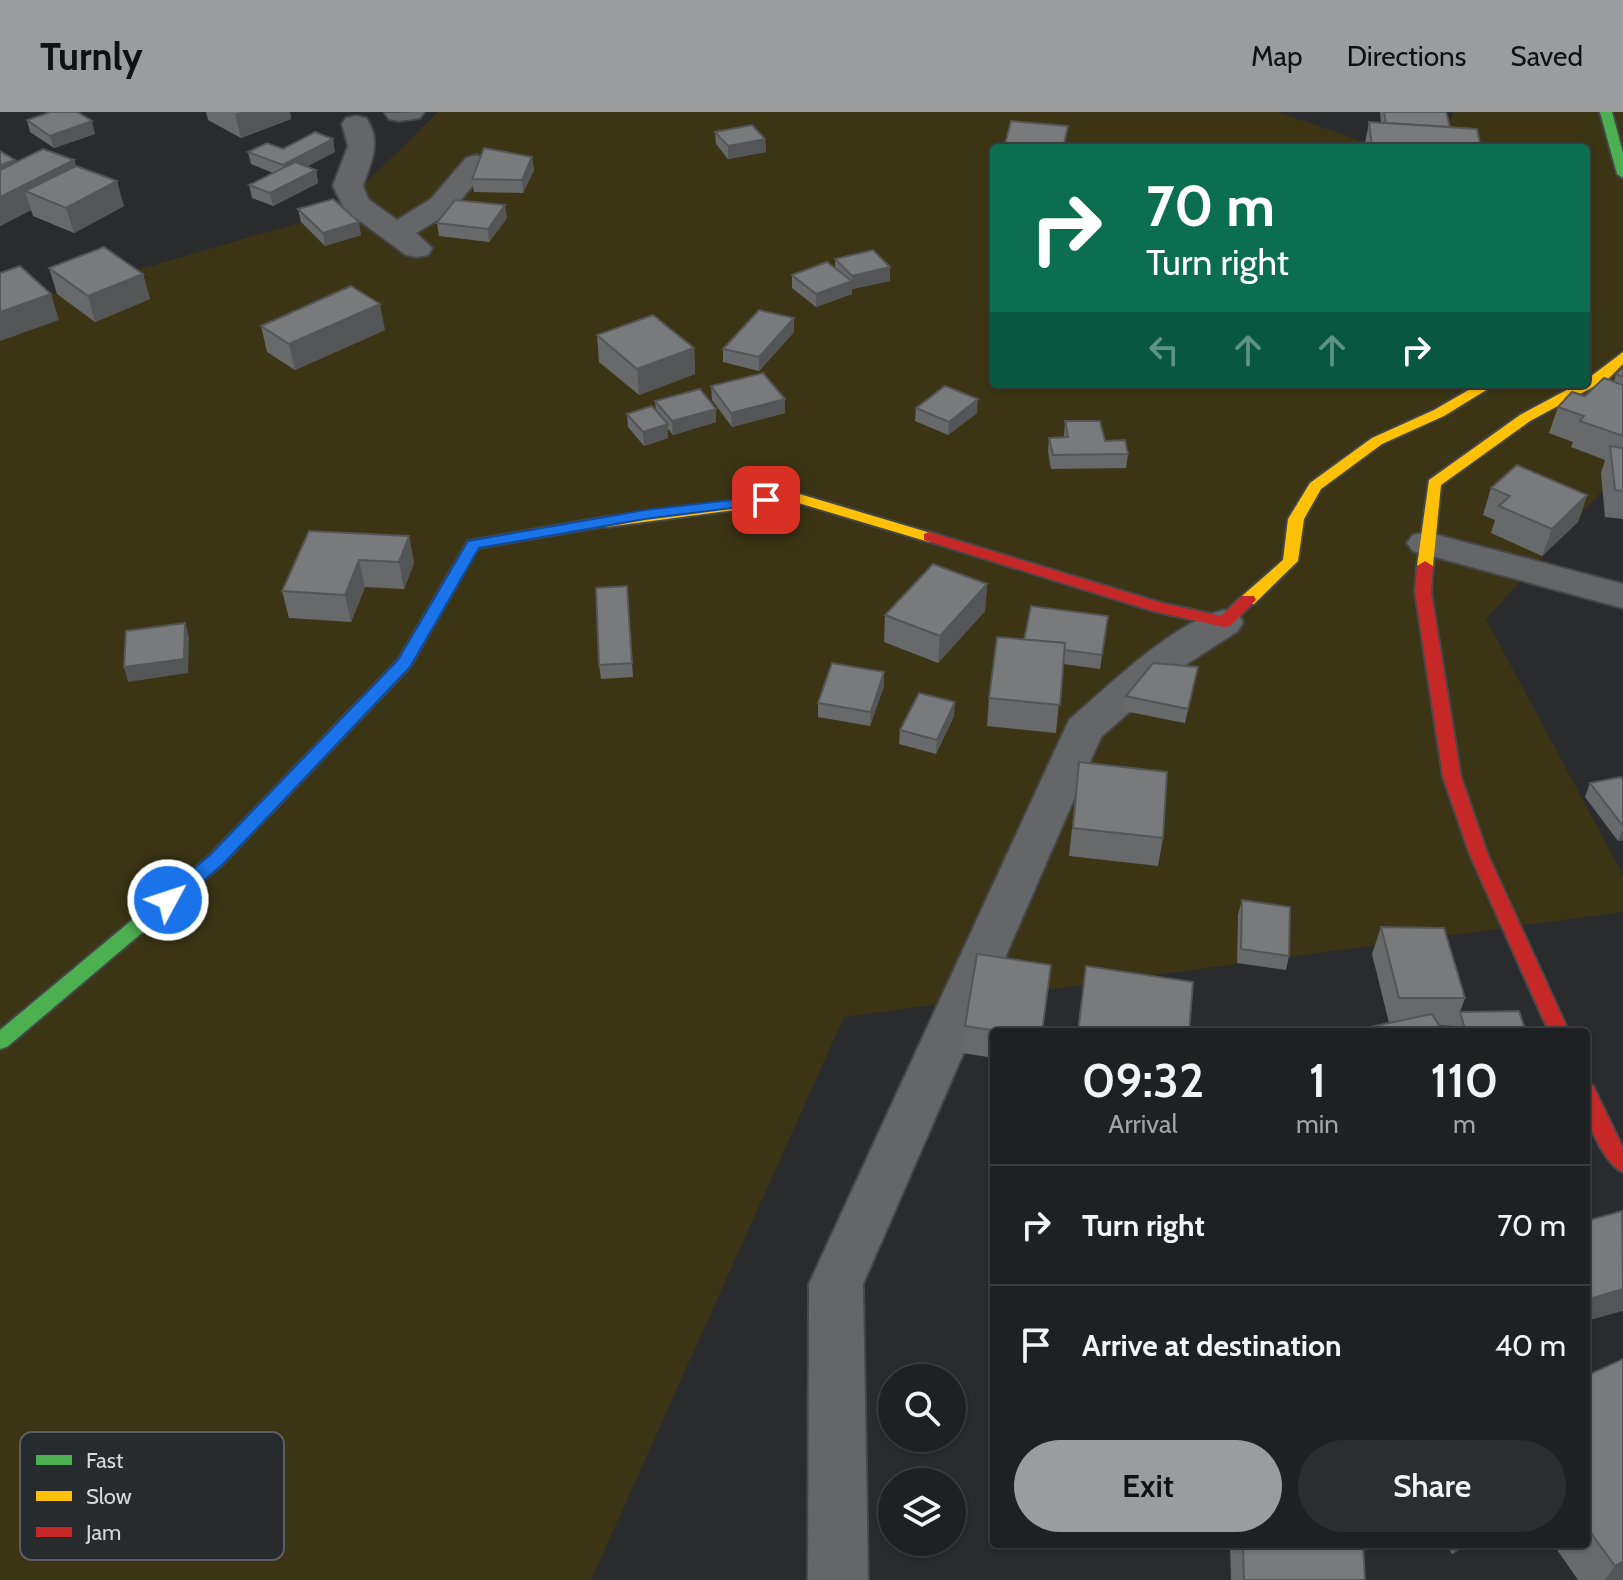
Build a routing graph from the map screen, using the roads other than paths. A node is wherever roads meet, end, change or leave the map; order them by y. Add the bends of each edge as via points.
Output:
1 (1606, 112) edge
2 (356, 124) dead end
3 (476, 164) edge
4 (1623, 174) edge
5 (1623, 356) edge
6 (1590, 380) edge
7 (1482, 388) edge
8 (1577, 388) edge
9 (1426, 543) junction
10 (1623, 596) edge
11 (1224, 622) junction
12 (1557, 1028) edge
13 (0, 1041) edge
14 (1590, 1101) edge
15 (1623, 1163) edge
16 (838, 1580) edge

1 - 4 street
2 - 3 street via 362,146 348,186 355,204 406,240 451,198
5 - 6 street
7 - 11 street via 1377,441 1315,486 1296,519 1290,561
8 - 9 street via 1434,483
9 - 10 street
9 - 12 street via 1423,592 1452,777 1479,855
11 - 13 street via 796,497 473,544 404,663 216,860
11 - 16 street via 1162,662 1084,730 836,1284
14 - 15 street

